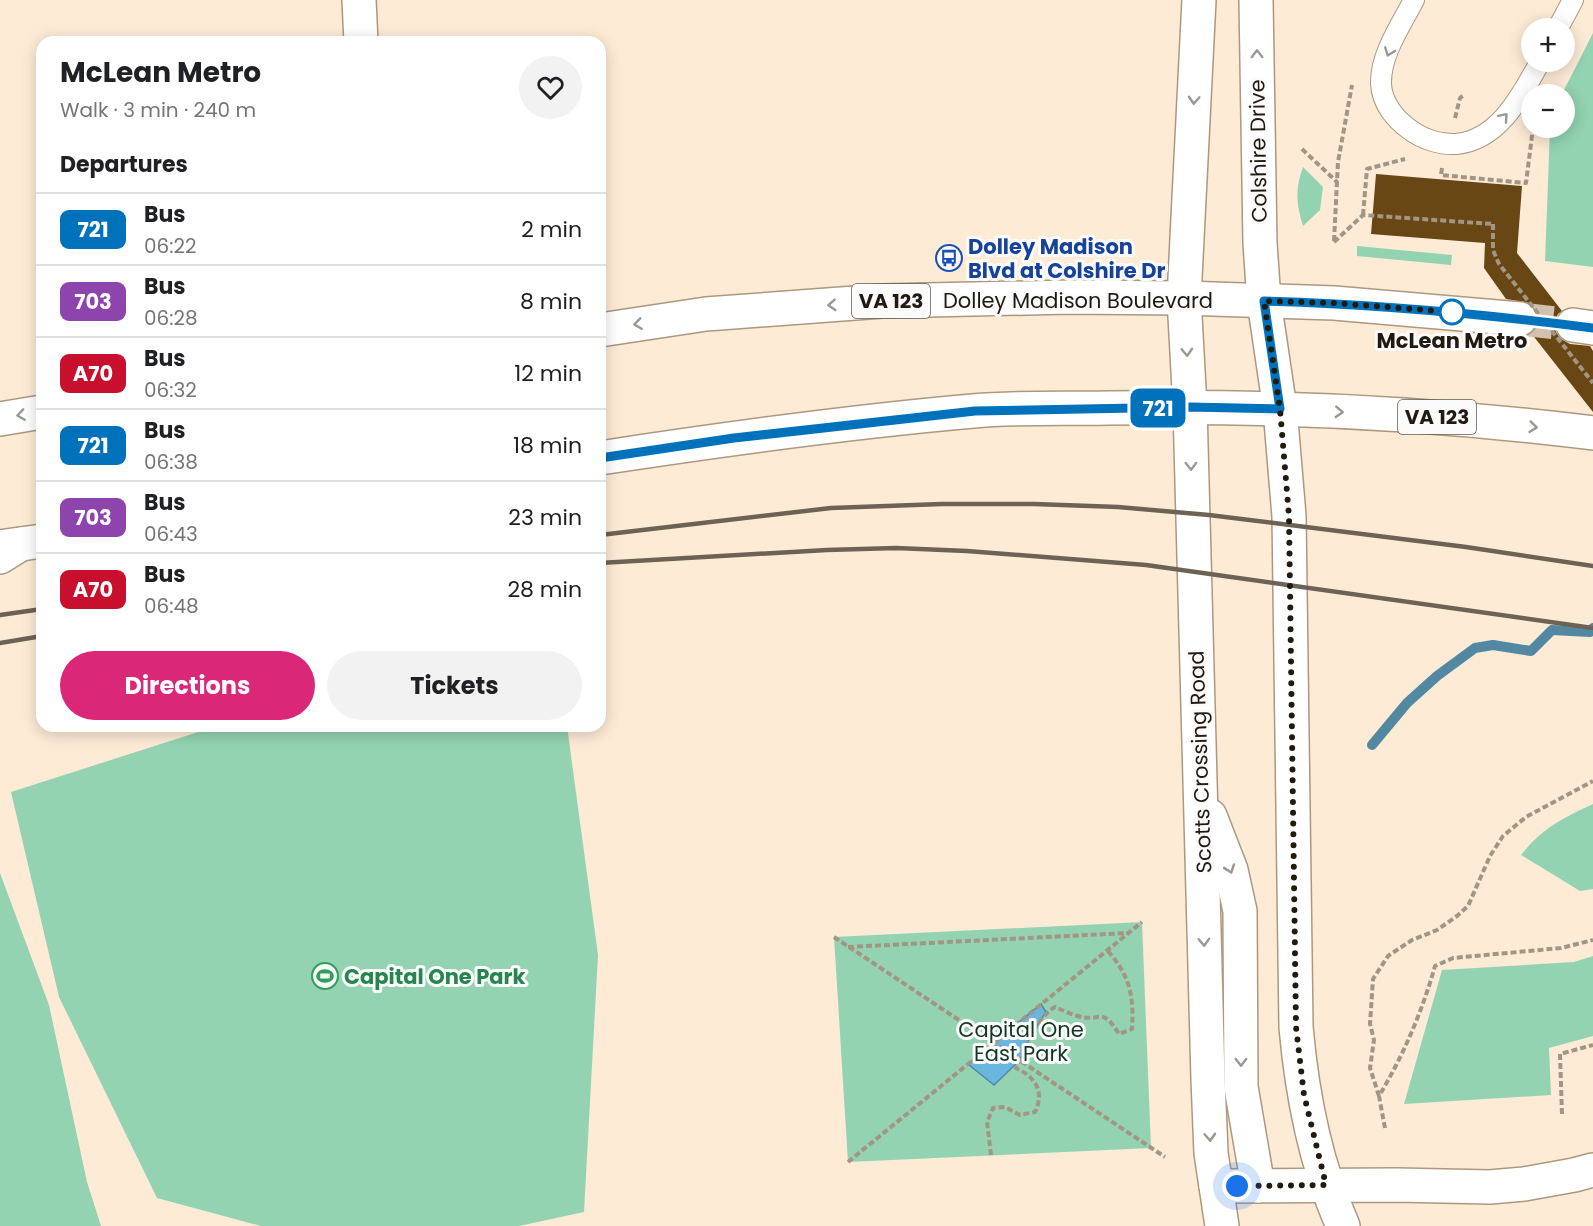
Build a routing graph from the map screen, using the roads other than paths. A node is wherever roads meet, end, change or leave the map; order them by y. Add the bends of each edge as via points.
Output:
1 (359, 0) edge
2 (1200, 0) edge
3 (1257, 0) edge
4 (1414, 0) edge
5 (1573, 0) edge
6 (1563, 18) edge
7 (360, 36) edge
8 (1534, 72) edge
9 (1184, 298) junction
10 (1264, 301) junction
11 (1520, 318) tunnel mouth
12 (606, 329) edge
13 (1190, 407) junction
14 (1280, 409) junction
15 (36, 413) edge
16 (0, 418) edge
17 (1593, 433) edge
18 (606, 457) edge
19 (1201, 795) junction
20 (1593, 1170) edge
21 (1326, 1185) junction
22 (1216, 1186) junction
23 (1258, 1186) junction
24 (1222, 1226) edge
25 (1343, 1226) edge

1 - 7 main road
2 -> 9 main road
10 -> 3 main road, Colshire Drive
4 -> 8 lane via 1388,53 1381,84 1391,112 1413,133 1446,145 1477,140 1511,109
5 - 6 lane
9 - 10 main road, Dolley Madison Boulevard / VA 123
9 -> 12 main road, Dolley Madison Boulevard / VA 123 via 882,301 706,314
9 -> 13 main road, Scotts Crossing Road
10 - 11 main road, Dolley Madison Boulevard / VA 123
10 - 14 main road
13 - 14 main road, VA 123
13 - 18 main road, VA 123 via 975,411
13 -> 19 main road, Scotts Crossing Road
14 -> 17 main road, VA 123 via 1407,414
14 - 21 main road via 1289,516 1296,1027 1304,1095
15 -> 16 main road
19 -> 22 main road, Scotts Crossing Road via 1208,1079
19 -> 23 main road via 1231,870 1240,911 1241,1087
20 - 21 main road via 1490,1187
21 - 23 main road
21 - 25 main road
22 - 23 main road
22 - 24 main road, Scotts Crossing Road

